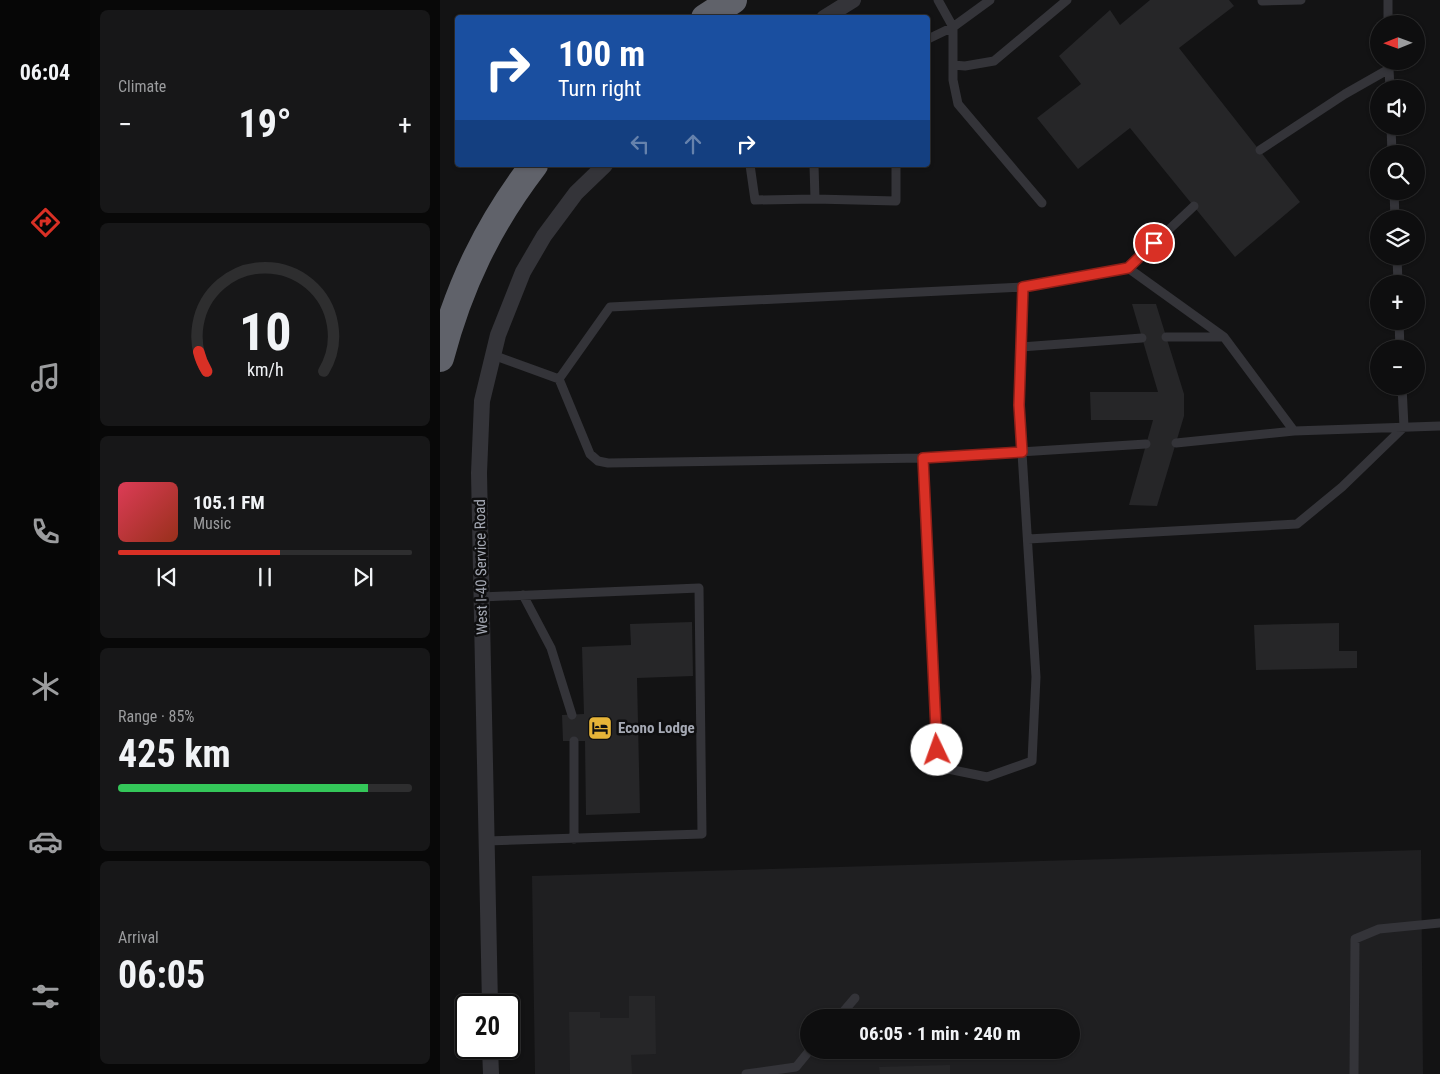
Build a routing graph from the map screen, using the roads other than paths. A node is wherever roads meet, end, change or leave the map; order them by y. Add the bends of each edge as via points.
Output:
1 (733, 0) edge
2 (853, 0) edge
3 (938, 0) edge
4 (990, 0) edge
5 (1067, 0) edge
6 (1302, 0) edge
7 (1388, 0) edge
8 (1262, 1) edge
9 (710, 15) edge
10 (829, 15) edge
11 (1388, 15) edge
12 (953, 27) junction
13 (930, 38) edge
14 (953, 65) junction
15 (1381, 70) edge
16 (1260, 150) dead end
17 (533, 167) edge
18 (603, 167) edge
19 (750, 167) edge
20 (814, 167) edge
21 (896, 167) edge
22 (815, 199) junction
23 (1042, 203) dead end
24 (1194, 206) dead end
25 (1128, 268) junction
26 (1023, 287) junction
27 (1166, 337) dead end
28 (1224, 337) junction
29 (1142, 338) dead end
30 (1021, 347) junction
31 (494, 356) junction
32 (440, 358) edge
33 (559, 379) junction
34 (1402, 395) edge
35 (1440, 426) edge
36 (1404, 427) junction
37 (1294, 431) junction
38 (1176, 443) dead end
39 (1146, 444) dead end
40 (1022, 452) junction
41 (923, 458) junction
42 (1028, 540) junction
43 (523, 595) junction
44 (481, 597) junction
45 (572, 715) dead end
46 (574, 741) dead end
47 (574, 839) junction
48 (486, 841) junction
49 (1440, 923) edge
50 (490, 994) edge
51 (855, 998) dead end
52 (846, 1009) edge
53 (490, 1059) edge
54 (803, 1059) edge
55 (491, 1074) edge
56 (746, 1074) edge
57 (1354, 1074) edge

1 - 9 highway
2 - 10 street
3 - 12 lane
4 - 12 lane
5 - 14 lane via 994,61
6 - 8 lane
7 - 11 lane
12 - 13 lane
12 - 14 lane
14 - 23 lane via 958,104
15 - 16 lane
17 - 32 highway via 501,212 476,257 460,293
18 - 31 street, West I-40 Service Road via 576,192 523,272 498,335
19 - 22 lane via 755,200
20 - 22 lane
21 - 22 lane via 896,200
24 - 25 lane
25 - 26 lane
25 - 28 lane
26 - 30 lane
26 - 33 lane via 610,307
27 - 28 lane
28 - 37 lane
29 - 30 lane
30 - 40 lane via 1019,405
31 - 33 lane
31 - 44 street, West I-40 Service Road via 482,401 480,431
33 - 41 lane via 590,454 598,461
34 - 36 lane
35 - 36 lane
36 - 37 lane
36 - 42 lane via 1342,487 1297,524
37 - 38 lane
39 - 40 lane
40 - 41 lane
40 - 42 lane
41 - 42 lane via 937,750 948,769 987,777 1032,761 1036,678
43 - 44 lane
43 - 45 lane via 551,648
43 - 47 lane via 699,588 702,834
44 - 48 street, West I-40 Service Road
46 - 47 lane
47 - 48 lane
48 - 50 street, West I-40 Service Road
49 - 57 lane via 1380,929 1355,939
51 - 52 lane
53 - 55 street
54 - 56 lane via 796,1067

